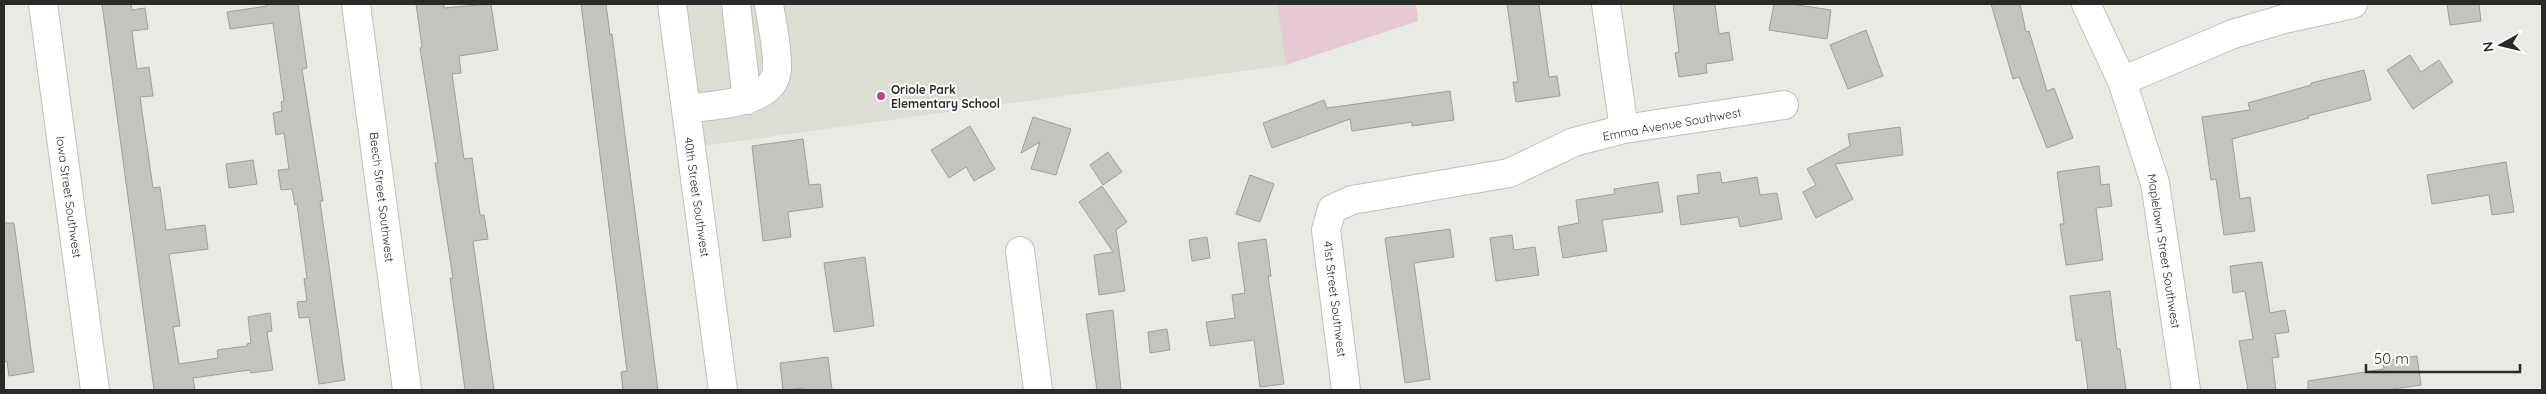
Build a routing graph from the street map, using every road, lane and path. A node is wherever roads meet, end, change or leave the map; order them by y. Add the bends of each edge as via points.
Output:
1 (43, 4) edge
2 (356, 4) edge
3 (672, 4) edge
4 (736, 4) edge
5 (769, 4) edge
6 (1606, 4) edge
7 (2086, 4) edge
8 (2353, 4) edge
9 (2122, 80) junction
10 (747, 100) junction
11 (1784, 106) dead end
12 (686, 109) junction
13 (1624, 129) junction
14 (1332, 209) joint
15 (1020, 251) dead end
16 (94, 390) edge
17 (407, 390) edge
18 (723, 390) edge
19 (1038, 390) edge
20 (1346, 390) edge
21 (2186, 390) edge

1 - 16 street, Iowa Street Southwest
2 - 17 street, Beech Street Southwest
3 - 12 street, 40th Street Southwest
4 - 10 street
5 - 10 street via 776,74 765,91
6 - 13 street
7 - 9 street, Maplelawn Street Southwest
8 - 9 street via 2284,18 2233,34
9 - 21 street, Maplelawn Street Southwest via 2155,183
10 - 12 street
11 - 13 street, Emma Avenue Southwest
12 - 18 street, 40th Street Southwest
13 - 14 street, Emma Avenue Southwest via 1574,142 1509,172 1352,200
14 - 20 street, 41st Street Southwest via 1326,230
15 - 19 street

